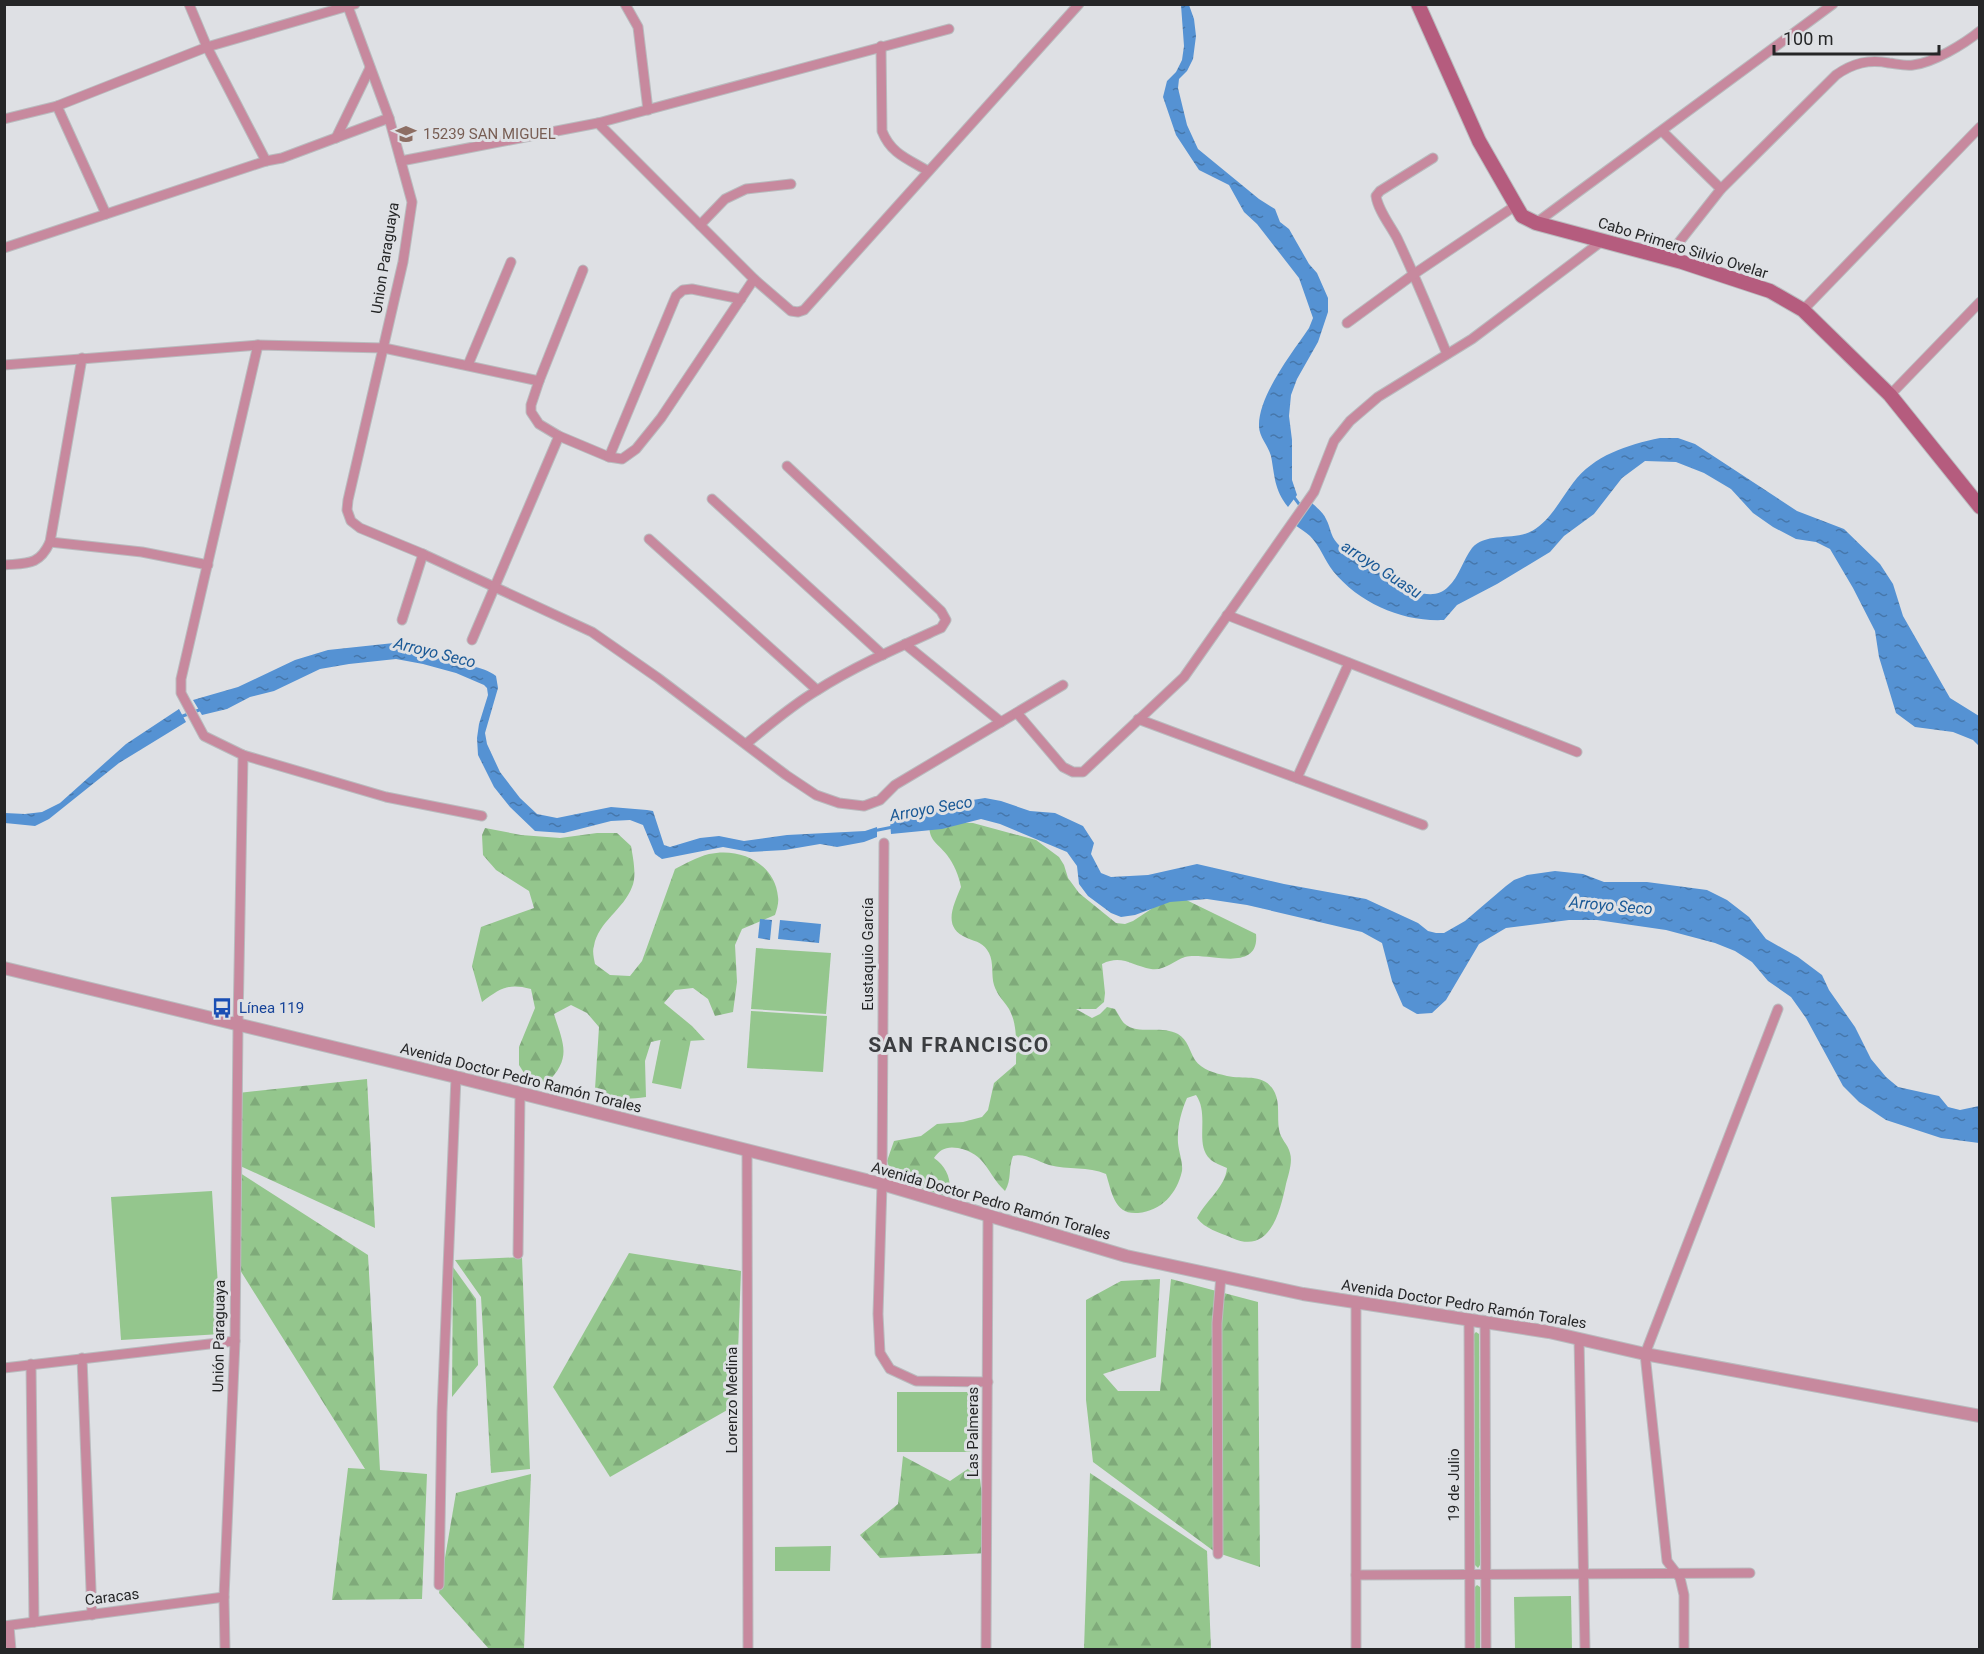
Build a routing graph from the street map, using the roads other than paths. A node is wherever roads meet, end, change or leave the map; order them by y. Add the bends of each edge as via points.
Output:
1 (189, 4) edge
2 (625, 4) edge
3 (1079, 4) edge
4 (1418, 4) edge
5 (1833, 4) edge
6 (350, 5) edge
7 (949, 29) dead end
8 (1980, 31) edge
9 (881, 46) junction
10 (207, 47) junction
11 (370, 68) junction
12 (57, 106) junction
13 (648, 110) junction
14 (389, 118) junction
15 (4, 119) edge
16 (598, 123) junction
17 (1980, 127) edge
18 (1662, 130) junction
19 (336, 138) junction
20 (1433, 158) dead end
21 (267, 161) junction
22 (401, 161) junction
23 (928, 171) junction
24 (791, 184) dead end
25 (1721, 189) junction
26 (1515, 206) junction
27 (106, 214) junction
28 (1536, 223) junction
29 (700, 225) junction
30 (1602, 240) junction
31 (4, 248) edge
32 (1671, 260) junction
33 (511, 262) dead end
34 (583, 270) dead end
35 (1414, 274) junction
36 (754, 279) junction
37 (741, 299) junction
38 (1980, 302) edge
39 (1803, 310) junction
40 (1347, 323) dead end
41 (258, 345) junction
42 (384, 348) junction
43 (1447, 354) junction
44 (82, 358) junction
45 (4, 365) edge
46 (468, 365) junction
47 (539, 381) junction
48 (1890, 395) junction
49 (559, 436) junction
50 (609, 458) junction
51 (787, 466) dead end
52 (712, 500) dead end
53 (1980, 507) edge
54 (649, 539) dead end
55 (50, 542) junction
56 (423, 554) junction
57 (4, 565) edge
58 (208, 565) junction
59 (494, 586) junction
60 (1227, 615) junction
61 (402, 620) dead end
62 (472, 640) dead end
63 (905, 644) junction
64 (883, 655) junction
65 (1349, 663) junction
66 (1063, 685) dead end
67 (817, 690) junction
68 (1017, 713) junction
69 (1138, 719) junction
70 (1001, 722) junction
71 (746, 744) junction
72 (1577, 752) dead end
73 (243, 755) junction
74 (1298, 778) junction
75 (482, 816) dead end
76 (1423, 825) dead end
77 (884, 843) dead end
78 (4, 968) edge
79 (1778, 1009) dead end
80 (238, 1024) junction
81 (456, 1077) junction
82 (520, 1093) junction
83 (747, 1150) junction
84 (882, 1184) junction
85 (988, 1215) junction
86 (518, 1254) dead end
87 (1221, 1276) junction
88 (1356, 1302) junction
89 (1469, 1319) junction
90 (1485, 1322) junction
91 (1579, 1338) junction
92 (235, 1341) junction
93 (1645, 1354) junction
94 (82, 1358) junction
95 (31, 1364) junction
96 (4, 1368) edge
97 (988, 1382) junction
98 (1980, 1416) edge
99 (1218, 1554) dead end
100 (1585, 1573) junction
101 (1677, 1573) junction
102 (1750, 1573) dead end
103 (1356, 1575) junction
104 (1470, 1575) junction
105 (1486, 1575) junction
106 (439, 1585) dead end
107 (224, 1598) junction
108 (92, 1615) junction
109 (34, 1622) junction
110 (7, 1626) edge
111 (11, 1650) edge
112 (225, 1650) edge
113 (748, 1650) edge
114 (986, 1650) edge
115 (1356, 1650) edge
116 (1470, 1650) edge
117 (1486, 1650) edge
118 (1585, 1650) edge
119 (1684, 1650) edge

1 - 10 street
2 - 13 street via 638,27
3 - 23 street
4 - 26 main road, Cabo Primero Silvio Ovelar via 1479,141
5 - 18 street
6 - 10 street
6 - 11 street, Union Paraguaya
7 - 9 street
8 - 25 street via 1964,44 1920,64 1877,60 1846,68
9 - 13 street
9 - 23 street via 882,130 894,151
10 - 12 street
10 - 21 street
11 - 14 street, Union Paraguaya
11 - 19 street
12 - 15 street
12 - 27 street
13 - 16 street
14 - 19 street
14 - 22 street, Union Paraguaya
16 - 22 street
16 - 29 street
17 - 39 street
18 - 25 street
18 - 28 street
19 - 21 street
20 - 35 street via 1376,196
21 - 27 street
22 - 42 street, Union Paraguaya via 412,202
23 - 36 street via 804,310 791,310
24 - 29 street via 746,189 725,199
25 - 32 street via 1676,246
26 - 28 main road, Cabo Primero Silvio Ovelar via 1522,216
26 - 35 street
27 - 31 street
28 - 30 main road, Cabo Primero Silvio Ovelar
29 - 36 street
30 - 32 main road, Cabo Primero Silvio Ovelar
30 - 43 street
32 - 39 main road, Cabo Primero Silvio Ovelar via 1770,291
33 - 46 street
34 - 47 street
35 - 40 street
35 - 43 street
36 - 37 street
37 - 50 street via 636,449 622,459
37 - 50 street via 692,289 676,296
38 - 48 street
39 - 48 main road, Cabo Primero Silvio Ovelar
41 - 42 street
41 - 44 street
41 - 58 street
42 - 46 street
42 - 56 street, Union Paraguaya via 347,510 351,521 360,528
43 - 60 street via 1378,396 1350,421 1334,441 1314,492
44 - 45 street
44 - 55 street
46 - 47 street
47 - 49 street via 531,412 538,424
48 - 53 main road, Cabo Primero Silvio Ovelar
49 - 50 street
49 - 59 street
51 - 63 street via 941,611 946,620 940,628
52 - 64 street
54 - 67 street
55 - 57 street via 46,552 33,562
55 - 58 street via 142,552
56 - 59 street
56 - 61 street
58 - 73 street via 181,693 204,736
59 - 62 street
59 - 71 street via 592,632
60 - 65 street
60 - 69 street via 1184,677
63 - 64 street
63 - 70 street
64 - 67 street
65 - 72 street
65 - 74 street
66 - 68 street
67 - 71 street
68 - 69 street via 1063,766 1073,772 1083,772
68 - 70 street
69 - 74 street
70 - 71 street via 895,785 880,800 864,806 816,795
73 - 75 street via 386,797
73 - 80 street, Unión Paraguaya
74 - 76 street
77 - 84 street, Eustaquio García
78 - 80 street, Avenida Doctor Pedro Ramón Torales
79 - 93 street
80 - 81 street, Avenida Doctor Pedro Ramón Torales
80 - 92 street, Unión Paraguaya
81 - 82 street, Avenida Doctor Pedro Ramón Torales
81 - 106 street
82 - 83 street, Avenida Doctor Pedro Ramón Torales
82 - 86 street
83 - 84 street, Avenida Doctor Pedro Ramón Torales
83 - 113 street, Lorenzo Medina
84 - 85 street, Avenida Doctor Pedro Ramón Torales
84 - 97 street, Eustaquio García via 880,1353 890,1369 916,1381
85 - 87 street, Avenida Doctor Pedro Ramón Torales via 1126,1256
85 - 97 street, Las Palmeras
87 - 88 street, Avenida Doctor Pedro Ramón Torales
87 - 99 street via 1217,1323
88 - 89 street, Avenida Doctor Pedro Ramón Torales
88 - 103 street
89 - 90 street, Avenida Doctor Pedro Ramón Torales
89 - 104 street, 19 de Julio
90 - 91 street, Avenida Doctor Pedro Ramón Torales
90 - 105 street, 19 de Julio
91 - 93 street, Avenida Doctor Pedro Ramón Torales
91 - 100 street
92 - 94 street
92 - 107 street, Unión Paraguaya
93 - 98 street, Avenida Doctor Pedro Ramón Torales
93 - 101 street via 1667,1562
94 - 95 street
94 - 108 street
95 - 96 street
95 - 109 street
97 - 114 street, Las Palmeras
100 - 101 street
100 - 105 street
100 - 118 street
101 - 102 street
101 - 119 street via 1684,1595
103 - 104 street
103 - 115 street
104 - 105 street
104 - 116 street, 19 de Julio
105 - 117 street, 19 de Julio
107 - 108 street, Caracas
107 - 112 street, Unión Paraguaya
108 - 109 street, Caracas
109 - 110 street, Caracas
110 - 111 street

